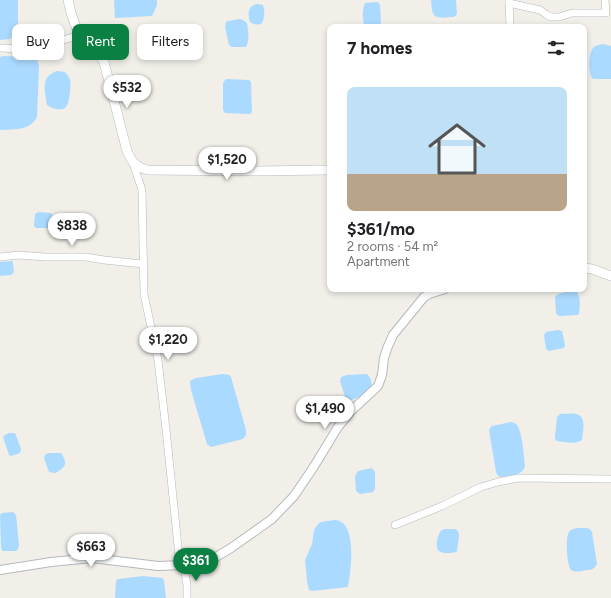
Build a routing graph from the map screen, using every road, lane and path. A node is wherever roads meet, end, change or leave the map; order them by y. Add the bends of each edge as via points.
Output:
1 (68, 0) edge
2 (605, 0) edge
3 (509, 2) edge
4 (74, 24) edge
5 (510, 24) edge
6 (72, 37) edge
7 (0, 48) edge
8 (103, 60) edge
9 (133, 163) junction
10 (327, 170) edge
11 (0, 257) edge
12 (143, 264) junction
13 (587, 268) edge
14 (611, 276) edge
15 (435, 292) edge
16 (611, 479) edge
17 (395, 525) dead end
18 (182, 565) junction
19 (0, 570) edge
20 (187, 598) edge

1 - 4 main road
2 - 3 street via 606,13 572,13 559,17 547,16 540,10
3 - 5 street
6 - 7 street via 40,47
8 - 9 main road via 127,151
9 - 10 main road via 148,170
9 - 12 street via 142,190
11 - 12 street via 86,257
12 - 18 street via 144,294 158,360
13 - 14 main road
15 - 18 street via 424,297 393,335 384,358 378,386 351,411 338,428 294,496 272,519 231,548 205,561
16 - 17 street via 518,478 498,482
18 - 19 street via 158,566 92,558
18 - 20 street

